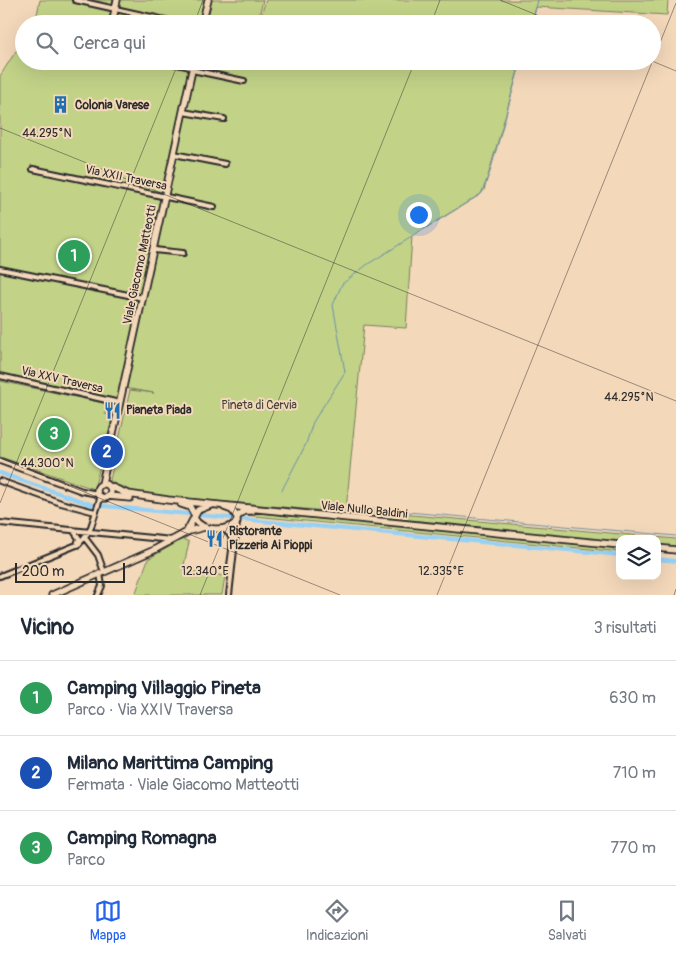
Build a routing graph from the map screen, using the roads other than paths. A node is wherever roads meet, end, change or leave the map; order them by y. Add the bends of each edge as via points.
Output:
1 (75, 0) edge
2 (117, 0) edge
3 (208, 0) edge
4 (115, 9) junction
5 (114, 15) edge
6 (142, 15) edge
7 (204, 15) edge
8 (192, 70) edge
9 (207, 70) edge
10 (244, 81) dead end
11 (183, 112) junction
12 (224, 119) dead end
13 (174, 154) junction
14 (224, 164) dead end
15 (33, 169) dead end
16 (166, 196) junction
17 (214, 207) dead end
18 (154, 250) junction
19 (183, 253) dead end
20 (0, 269) edge
21 (143, 298) junction
22 (0, 376) edge
23 (120, 403) junction
24 (0, 461) edge
25 (0, 482) edge
26 (106, 485) junction
27 (108, 496) junction
28 (99, 497) junction
29 (216, 504) junction
30 (95, 511) junction
31 (304, 514) junction
32 (194, 516) junction
33 (237, 520) junction
34 (0, 523) edge
35 (206, 527) junction
36 (222, 529) junction
37 (73, 530) junction
38 (90, 530) junction
39 (186, 533) junction
40 (85, 538) junction
41 (149, 538) junction
42 (174, 540) junction
43 (616, 545) edge
44 (76, 547) junction
45 (661, 548) edge
46 (676, 550) edge
47 (152, 551) junction
48 (102, 572) junction
49 (1, 575) edge
50 (52, 595) edge
51 (98, 595) edge
52 (228, 595) edge

1 - 4 street
2 - 4 street
3 - 7 street
4 - 5 street
4 - 6 street
8 - 11 street, Viale Giacomo Matteotti
9 - 10 street
11 - 12 street
11 - 13 street, Viale Giacomo Matteotti
13 - 14 street
13 - 16 street, Viale Giacomo Matteotti
15 - 16 street, Via XXII Traversa
16 - 17 street, Via XXII Traversa
16 - 18 street, Viale Giacomo Matteotti
18 - 19 street
18 - 21 street, Viale Giacomo Matteotti
20 - 21 street
21 - 23 street, Viale Giacomo Matteotti
22 - 23 street, Via XXV Traversa
23 - 26 street, Viale Giacomo Matteotti via 105,472
24 - 28 street
25 - 30 street
26 - 27 street via 111,490
26 - 28 street via 98,489
26 - 29 street, Viale Nullo Baldini via 128,494
27 - 28 street
27 - 32 street via 182,504 190,507
28 - 30 street
29 - 31 street, Viale Nullo Baldini
29 - 32 street via 200,508
29 - 33 street via 230,509
30 - 38 street
31 - 33 street via 246,511
31 - 43 street, Viale Nullo Baldini
32 - 35 street via 198,524
32 - 39 street
33 - 36 street via 230,528
33 - 52 street
34 - 37 street
35 - 36 street
35 - 39 street
36 - 52 street via 232,538
37 - 38 street
37 - 44 street via 79,538
38 - 40 street
38 - 41 street
39 - 42 street
40 - 44 street
40 - 48 street via 98,554
41 - 42 street
41 - 47 street via 156,544
42 - 47 street
44 - 49 street
45 - 46 street
47 - 48 street
48 - 50 street
48 - 51 street

